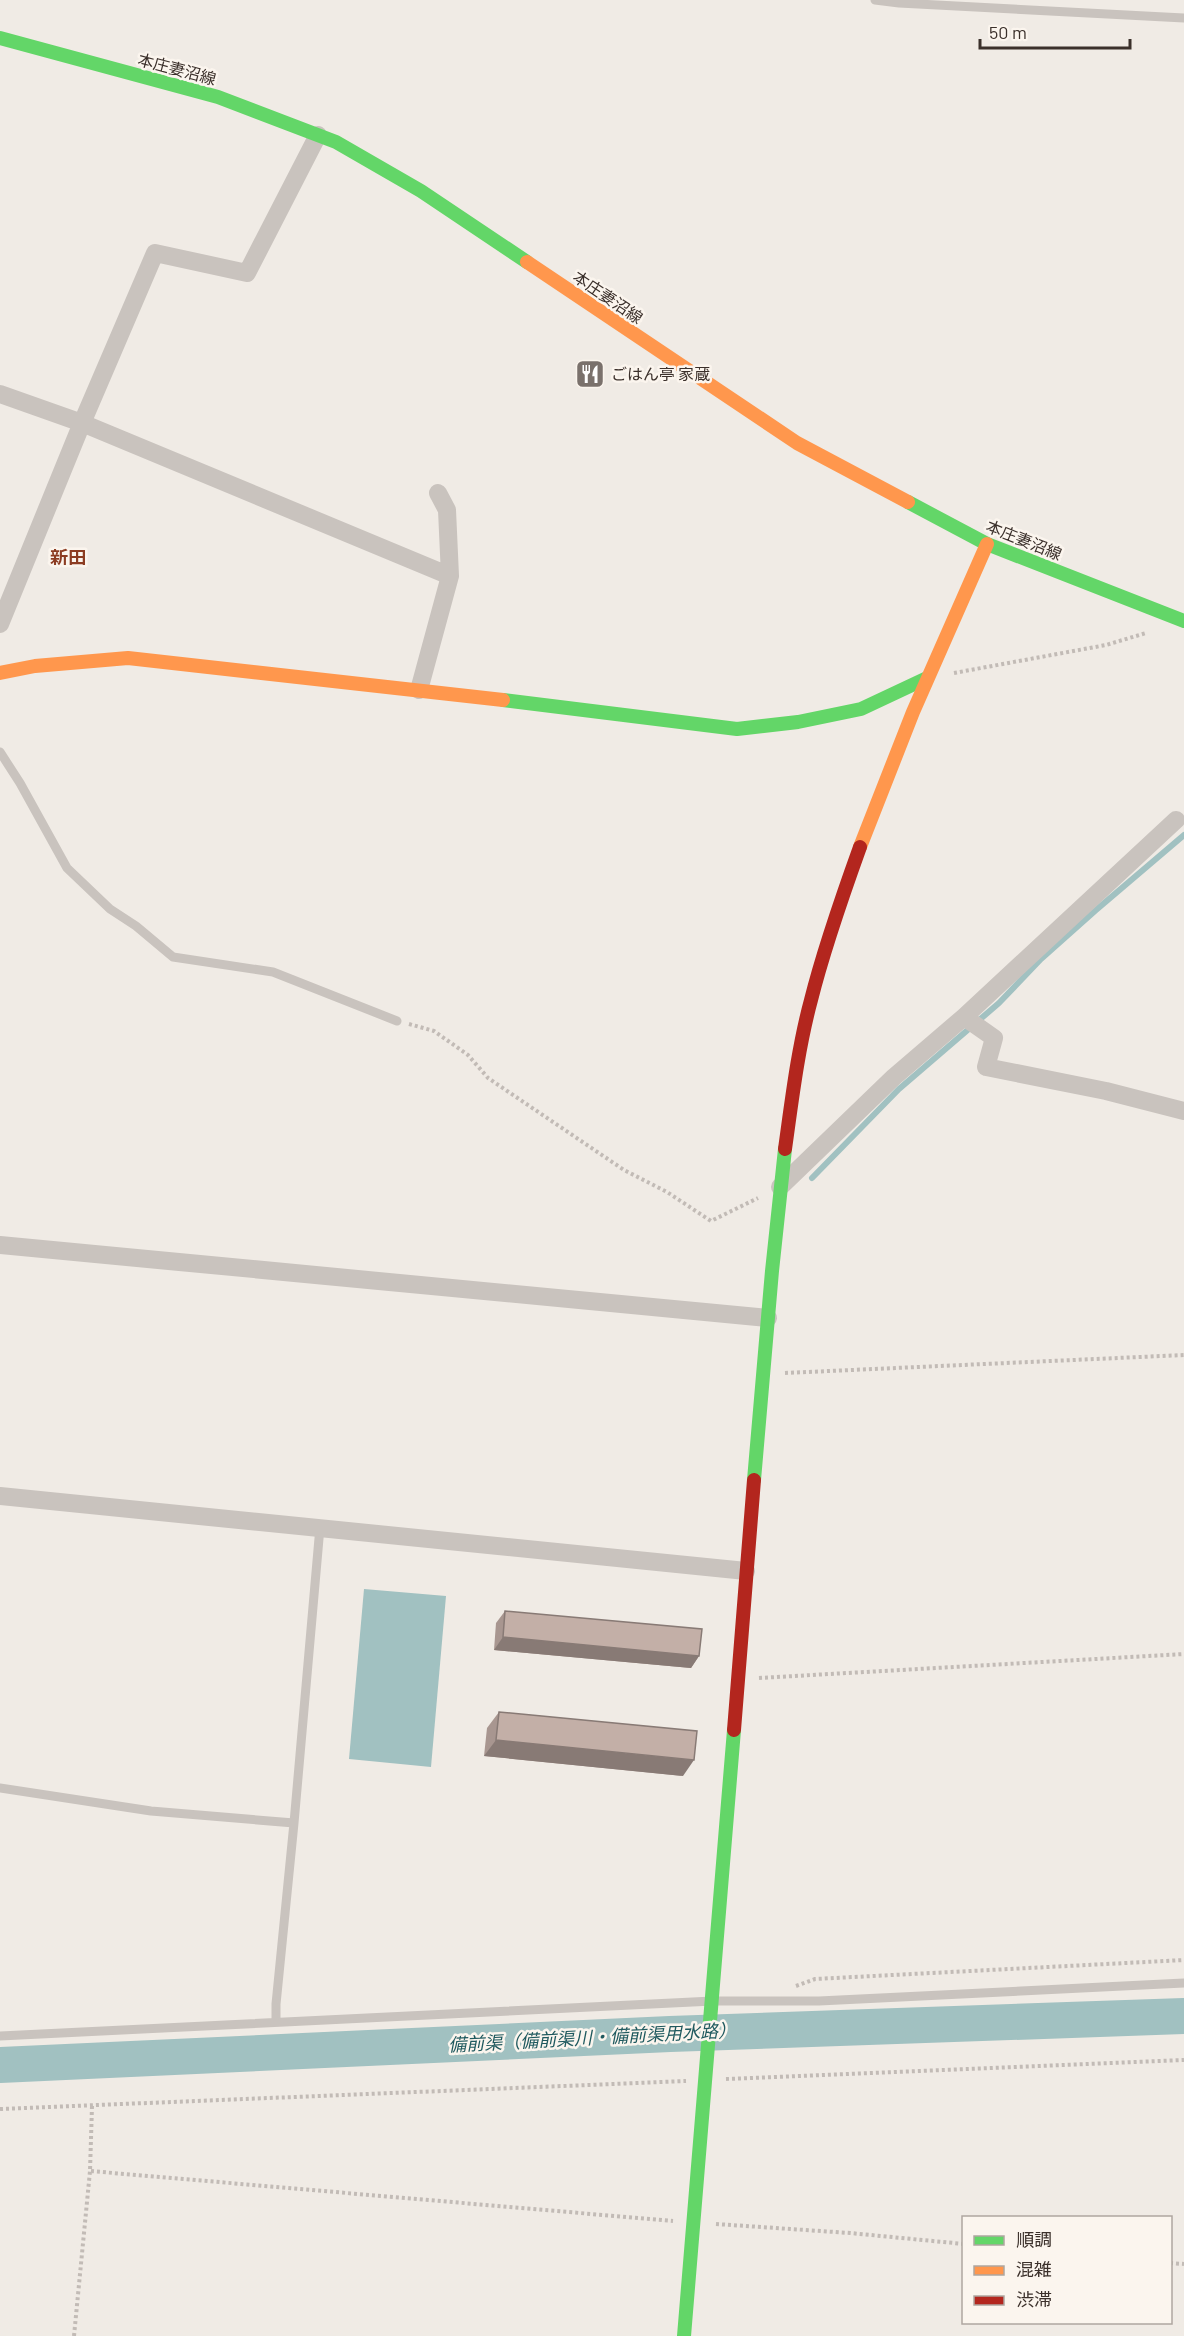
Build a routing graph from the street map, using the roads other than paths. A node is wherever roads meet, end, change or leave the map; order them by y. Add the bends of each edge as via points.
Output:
1 (875, 0) edge
2 (1184, 18) edge
3 (0, 38) edge
4 (318, 135) junction
5 (0, 394) edge
6 (82, 423) junction
7 (438, 493) dead end
8 (987, 544) junction
9 (450, 576) junction
10 (1184, 621) edge
11 (0, 624) edge
12 (0, 673) edge
13 (927, 678) junction
14 (420, 690) junction
15 (0, 752) edge
16 (1180, 821) edge
17 (964, 1017) junction
18 (397, 1021) road end
19 (1184, 1111) edge
20 (780, 1186) junction
21 (0, 1245) edge
22 (768, 1318) junction
23 (0, 1496) edge
24 (320, 1527) junction
25 (746, 1571) junction
26 (0, 1788) edge
27 (294, 1823) junction
28 (1184, 1983) edge
29 (713, 2004) junction
30 (276, 2022) junction
31 (0, 2036) edge
32 (684, 2336) edge

1 - 2 lane
3 - 4 street, 本庄妻沼線 via 218,97
4 - 6 street via 247,273 155,253
4 - 8 street, 本庄妻沼線 via 336,141 421,191 797,443
5 - 6 street
6 - 9 street
6 - 11 street
7 - 9 street via 447,510
8 - 10 street, 本庄妻沼線
8 - 13 street
9 - 14 street
12 - 14 street via 128,658
13 - 14 street via 861,709 738,729
13 - 20 street via 872,813 811,1001
15 - 18 lane via 67,868 110,909 172,957 273,972
16 - 17 street
17 - 19 street via 994,1038 986,1067
17 - 20 street via 894,1077
20 - 22 street
21 - 22 street
22 - 25 street
23 - 24 street
24 - 25 street
24 - 27 lane
25 - 29 street
26 - 27 lane via 141,1809
27 - 30 lane
28 - 29 lane
29 - 30 lane
29 - 32 street
30 - 31 lane

